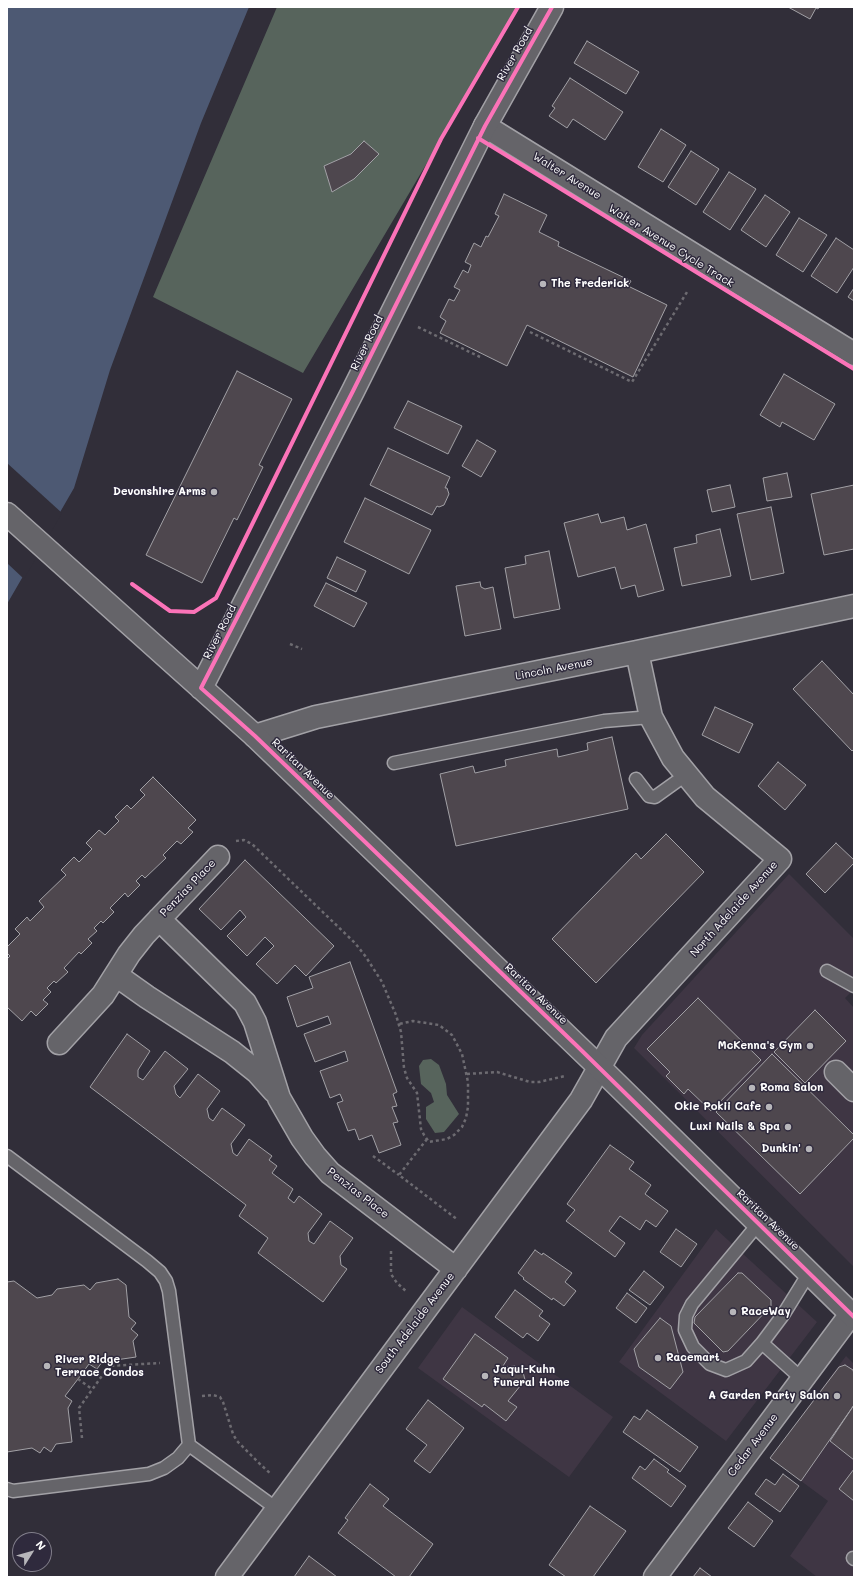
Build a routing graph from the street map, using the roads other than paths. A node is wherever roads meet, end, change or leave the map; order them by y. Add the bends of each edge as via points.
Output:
1 (552, 7) edge
2 (484, 126) junction
3 (854, 354) edge
4 (7, 514) edge
5 (854, 606) edge
6 (637, 652) junction
7 (201, 688) junction
8 (651, 717) junction
9 (255, 736) junction
10 (394, 763) dead end
11 (687, 774) junction
12 (636, 779) dead end
13 (218, 856) road end
14 (159, 919) junction
15 (827, 971) dead end
16 (116, 975) junction
17 (854, 986) edge
18 (59, 1043) dead end
19 (599, 1067) junction
20 (836, 1072) dead end
21 (854, 1090) edge
22 (279, 1098) junction
23 (7, 1156) edge
24 (759, 1223) junction
25 (456, 1269) junction
26 (809, 1273) junction
27 (853, 1313) edge
28 (762, 1343) junction
29 (802, 1380) junction
30 (189, 1445) junction
31 (7, 1489) edge
32 (277, 1509) junction
33 (227, 1577) edge
34 (655, 1577) edge

1 - 2 street, River Road
2 - 3 street, Walter Avenue
2 - 7 street, River Road via 353,391
4 - 7 street, Raritan Avenue
5 - 6 street, Lincoln Avenue
6 - 8 street, North Adelaide Avenue
6 - 9 street, Lincoln Avenue via 316,717
7 - 9 street, Raritan Avenue
8 - 10 lane via 604,721
8 - 11 street, North Adelaide Avenue via 673,758
9 - 19 street, Raritan Avenue
11 - 12 lane via 655,797 649,796
11 - 19 street, North Adelaide Avenue via 705,797 780,859 616,1038
13 - 14 street, Penzias Place
14 - 16 street, Penzias Place via 129,954
14 - 22 street, Penzias Place via 245,1004 255,1022
15 - 17 lane
16 - 18 street, Penzias Place via 103,995
16 - 22 street, Penzias Place via 232,1052 257,1072
19 - 24 street, Raritan Avenue
19 - 25 street, South Adelaide Avenue via 581,1100
20 - 21 street
22 - 25 street, Penzias Place via 302,1138 330,1173
23 - 30 lane via 147,1261 166,1280
24 - 26 street, Raritan Avenue
24 - 28 lane via 692,1304 686,1316 684,1330 693,1347 710,1364 726,1370 746,1361
25 - 32 street, South Adelaide Avenue
26 - 27 street, Raritan Avenue
26 - 28 lane
27 - 29 street, Cedar Avenue
28 - 29 lane
29 - 34 street, Cedar Avenue
30 - 31 lane via 178,1458 150,1474 13,1491
30 - 32 lane
32 - 33 street, South Adelaide Avenue

